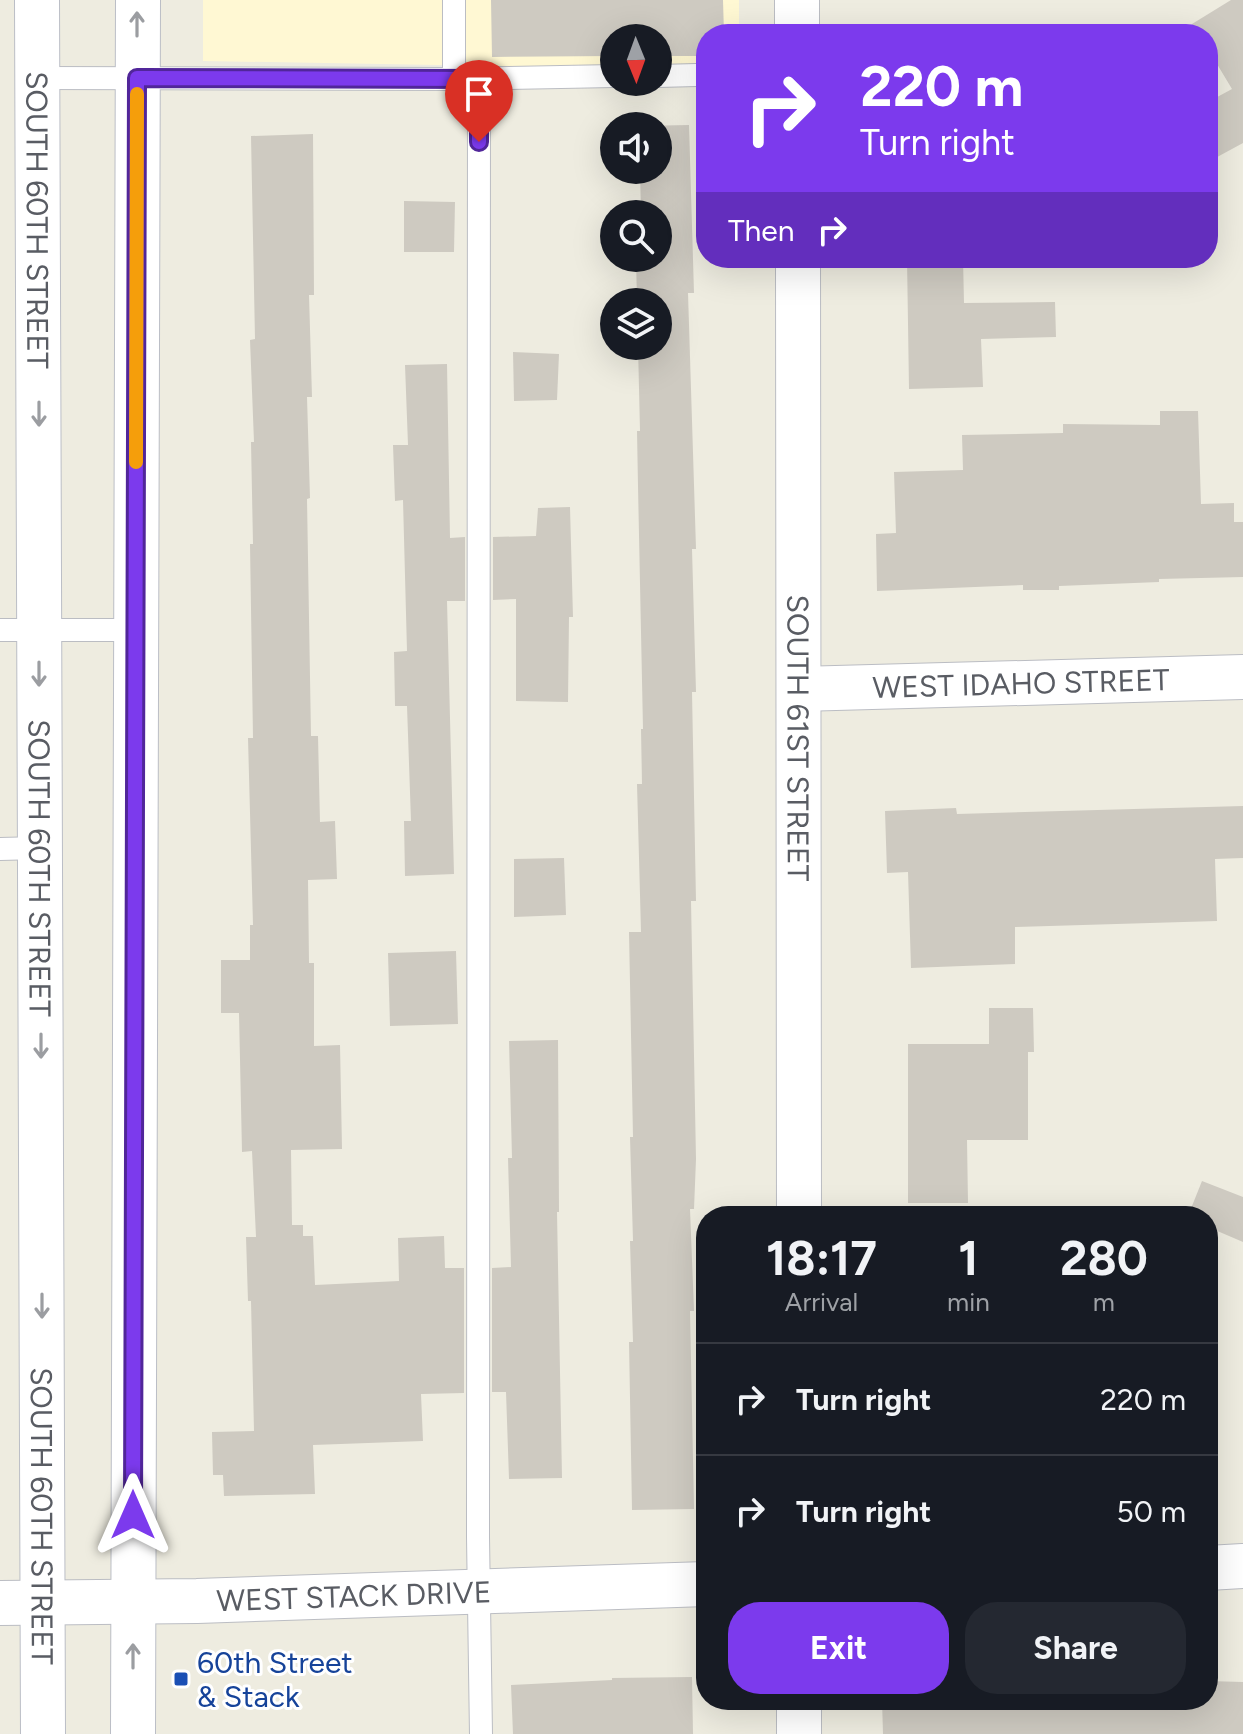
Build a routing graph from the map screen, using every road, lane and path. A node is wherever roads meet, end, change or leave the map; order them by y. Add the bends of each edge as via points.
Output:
1 (37, 0) edge
2 (138, 0) edge
3 (454, 0) edge
4 (797, 0) edge
5 (797, 24) edge
6 (696, 75) edge
7 (600, 76) edge
8 (672, 76) edge
9 (38, 78) junction
10 (137, 78) junction
11 (454, 79) junction
12 (479, 79) junction
13 (798, 268) edge
14 (20, 630) edge
15 (136, 630) junction
16 (1243, 677) edge
17 (799, 689) junction
18 (20, 848) edge
19 (799, 1206) edge
20 (1243, 1566) edge
21 (1218, 1567) edge
22 (696, 1584) edge
23 (479, 1591) junction
24 (133, 1602) junction
25 (21, 1603) edge
26 (799, 1710) edge
27 (43, 1734) edge
28 (133, 1734) edge
29 (481, 1734) edge
30 (799, 1734) edge

1 - 9 main road, SOUTH 60TH STREET
10 -> 2 main road
3 - 11 lane
4 - 5 main road
6 - 8 lane
7 - 12 lane
9 - 10 lane
9 -> 14 main road, SOUTH 60TH STREET
10 - 11 lane
10 - 15 main road
11 - 12 lane
12 - 23 lane
13 - 17 main road, SOUTH 61ST STREET
14 - 15 lane
14 -> 18 main road, SOUTH 60TH STREET
15 - 24 main road
16 - 17 main road, WEST IDAHO STREET
17 - 19 main road, SOUTH 61ST STREET
18 -> 25 main road, SOUTH 60TH STREET
20 - 21 main road
22 - 23 main road, WEST STACK DRIVE
23 - 24 main road, WEST STACK DRIVE
23 - 29 lane
24 - 25 main road, WEST STACK DRIVE
28 -> 24 main road
25 - 27 main road, SOUTH 60TH STREET
26 - 30 main road

